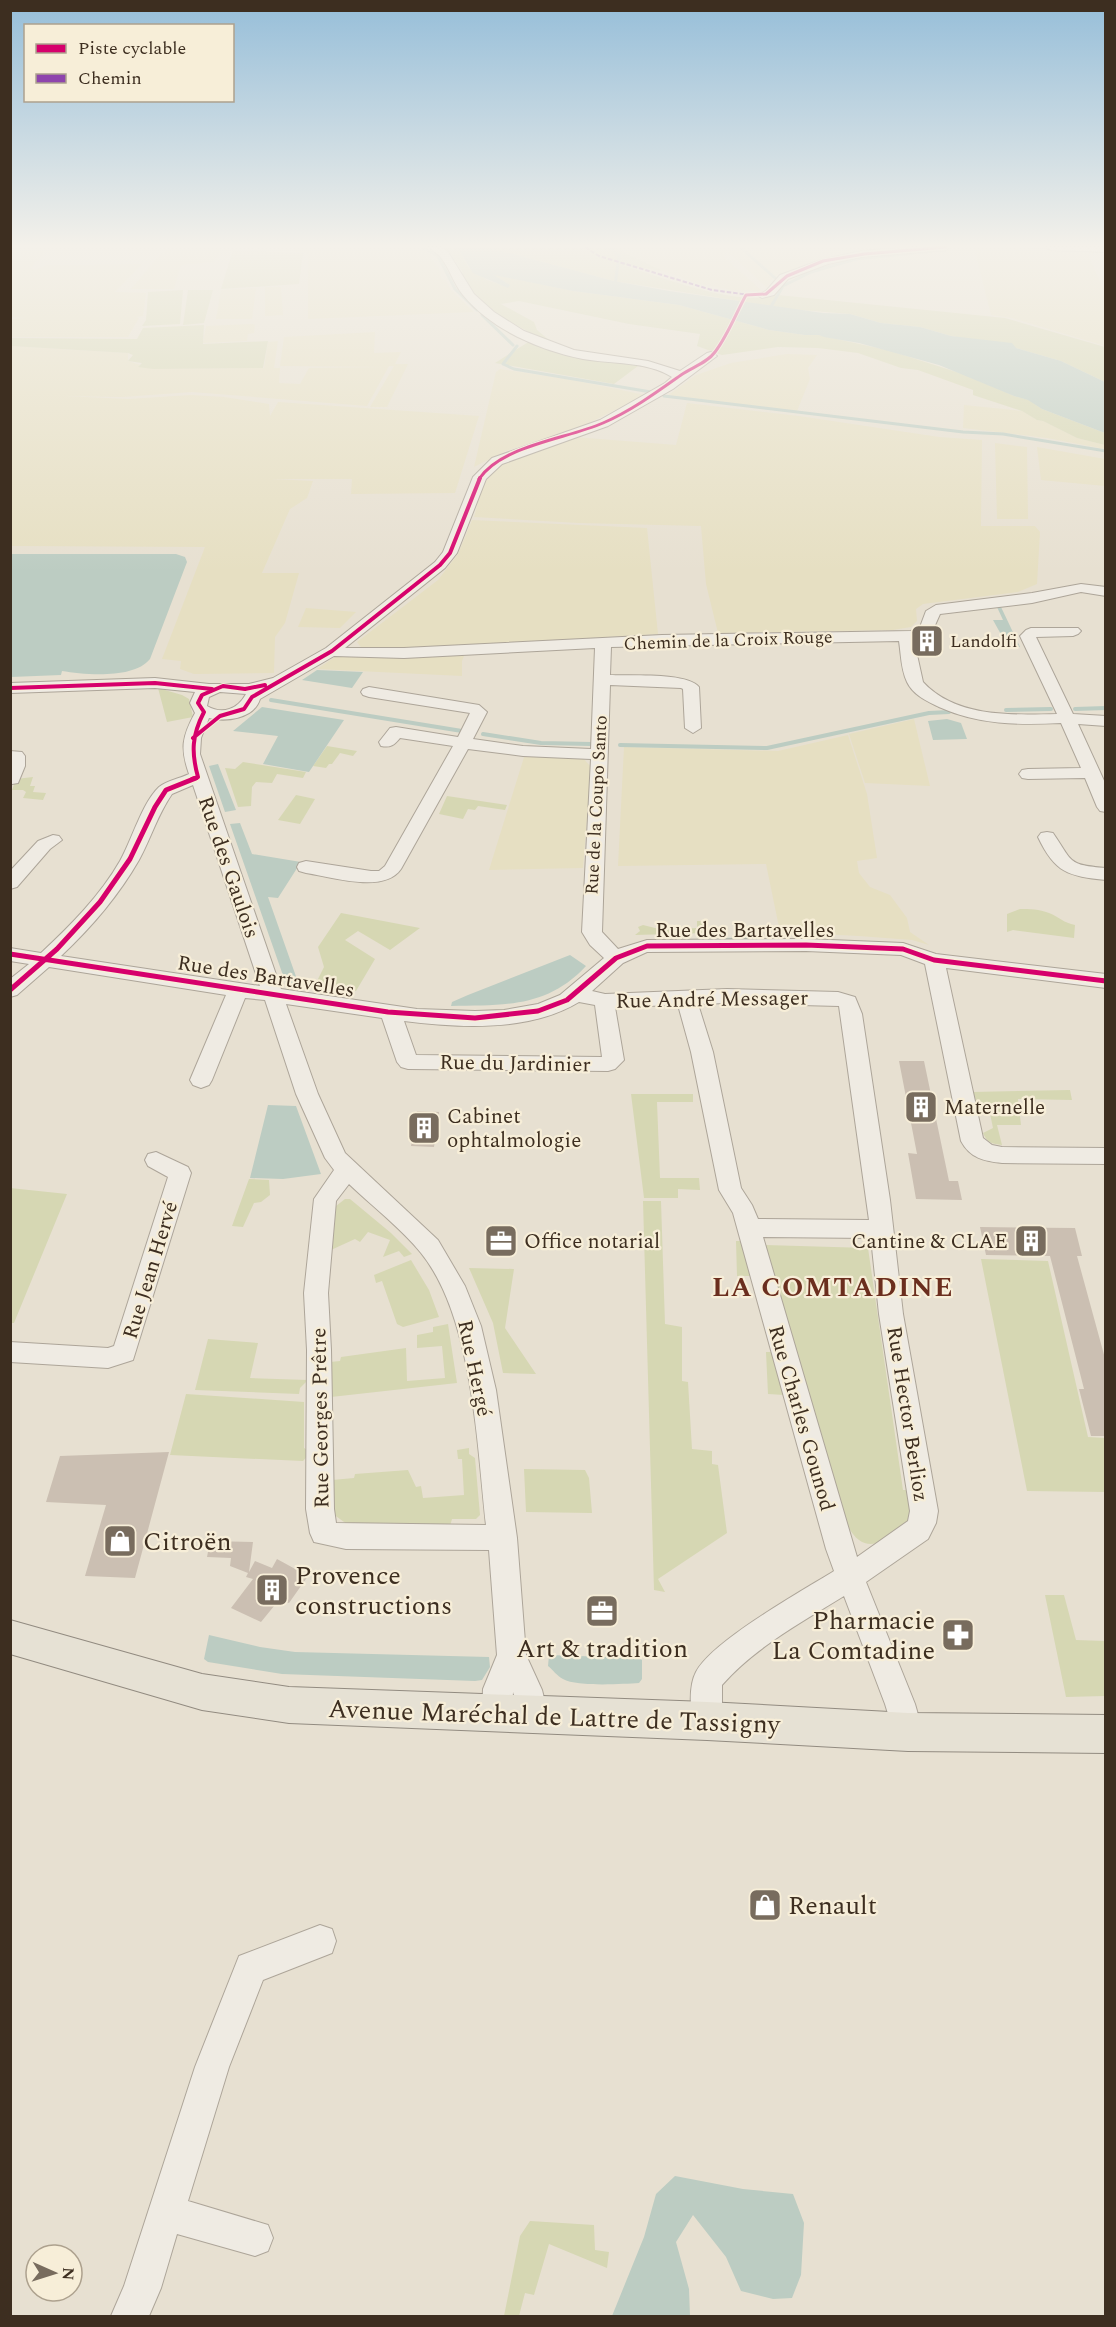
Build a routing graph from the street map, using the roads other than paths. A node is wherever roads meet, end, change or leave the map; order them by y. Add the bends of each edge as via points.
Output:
1 (588, 356) edge
2 (711, 356) dead end
3 (680, 376) junction
4 (1102, 590) edge
5 (1073, 630) dead end
6 (906, 637) junction
7 (603, 644) junction
8 (332, 651) junction
9 (602, 680) junction
10 (10, 688) edge
11 (369, 692) dead end
12 (249, 693) junction
13 (209, 703) junction
14 (1067, 720) junction
15 (1106, 721) edge
16 (693, 728) dead end
17 (387, 742) dead end
18 (463, 743) junction
19 (599, 754) junction
20 (10, 756) edge
21 (1093, 773) junction
22 (1028, 774) dead end
23 (198, 777) junction
24 (12, 779) edge
25 (1106, 807) edge
26 (1047, 837) dead end
27 (53, 840) dead end
28 (306, 867) dead end
29 (1106, 874) edge
30 (10, 883) edge
31 (10, 954) edge
32 (615, 957) junction
33 (46, 960) junction
34 (934, 960) junction
35 (1106, 981) edge
36 (10, 990) edge
37 (238, 990) junction
38 (576, 994) junction
39 (274, 995) junction
40 (686, 997) junction
41 (605, 1000) junction
42 (848, 1002) joint
43 (390, 1011) junction
44 (201, 1080) dead end
45 (1106, 1156) edge
46 (156, 1160) dead end
47 (348, 1168) junction
48 (749, 1228) junction
49 (880, 1229) junction
50 (10, 1352) edge
51 (503, 1538) junction
52 (850, 1577) junction
53 (10, 1637) edge
54 (515, 1713) junction
55 (707, 1721) junction
56 (908, 1732) junction
57 (1106, 1734) edge
58 (320, 1941) dead end
59 (166, 2213) junction
60 (255, 2238) dead end
61 (130, 2316) edge

1 - 3 street via 656,367
2 - 3 street
3 - 8 street via 604,423 497,461 480,477 450,553 440,565
4 - 6 street via 1081,588 936,610 924,633
5 - 14 street via 1028,636
6 - 7 street, Chemin de la Croix Rouge via 745,637
6 - 14 street via 914,681 927,695 945,705 991,720
7 - 8 street, Chemin de la Croix Rouge via 404,653
7 - 9 street, Rue de la Coupo Santo
8 - 12 street via 282,681
9 - 16 street via 684,683 691,687
9 - 19 street, Rue de la Coupo Santo
10 - 13 street via 176,685
11 - 18 street via 477,709 478,717
12 - 13 street via 230,686
12 - 13 street via 251,703 240,712
13 - 23 street, Rue des Gaulois via 193,738 191,754
14 - 15 street
14 - 21 street
17 - 18 street via 396,732
18 - 19 street via 523,751
18 - 28 street via 384,876 371,878
19 - 32 street, Rue de la Coupo Santo via 592,932
20 - 24 street via 16,756
21 - 22 street
21 - 25 street
23 - 33 street via 166,790 124,869
23 - 39 street, Rue des Gaulois
26 - 29 street via 1062,864
27 - 30 street via 44,844
31 - 33 street, Rue des Bartavelles
32 - 34 street, Rue des Bartavelles via 647,946 806,945 903,950
32 - 38 street, Rue des Bartavelles
33 - 36 street
33 - 37 street, Rue des Bartavelles
34 - 35 street, Rue des Bartavelles
34 - 45 street via 972,1141 978,1148 1002,1155
37 - 39 street, Rue des Bartavelles
37 - 44 street
38 - 41 street, Rue André Messager
38 - 43 street, Rue des Bartavelles via 548,1007 507,1016 435,1017
39 - 43 street, Rue des Bartavelles
39 - 47 street, Rue Hergé via 321,1129 336,1158
40 - 41 street, Rue André Messager
40 - 42 street, Rue André Messager
40 - 48 street, Rue Charles Gounod via 702,1052 730,1190 744,1211
41 - 43 street, Rue du Jardinier via 613,1060 608,1064 408,1062
42 - 49 street, Rue Hector Berlioz via 870,1134
46 - 50 street, Rue Jean Hervé via 180,1173 124,1353 108,1358
47 - 51 street, Rue Hergé via 430,1247 453,1286 469,1326 483,1390
47 - 51 street, Rue Georges Prêtre via 325,1199 316,1293 324,1533 346,1537
48 - 49 street
48 - 52 street, Rue Charles Gounod
49 - 52 street, Rue Hector Berlioz via 924,1511 918,1530
51 - 54 street, Rue Hergé via 512,1655 527,1690
52 - 55 street, Rue Hector Berlioz via 771,1626 720,1665 708,1680
52 - 56 street, Rue Charles Gounod
53 - 54 main road, Avenue Maréchal de Lattre de Tassigny via 243,1700 300,1706
54 - 55 main road, Avenue Maréchal de Lattre de Tassigny
55 - 56 main road, Avenue Maréchal de Lattre de Tassigny
56 - 57 main road, Avenue Maréchal de Lattre de Tassigny
58 - 59 street via 250,1968 212,2067
59 - 60 street
59 - 61 street

